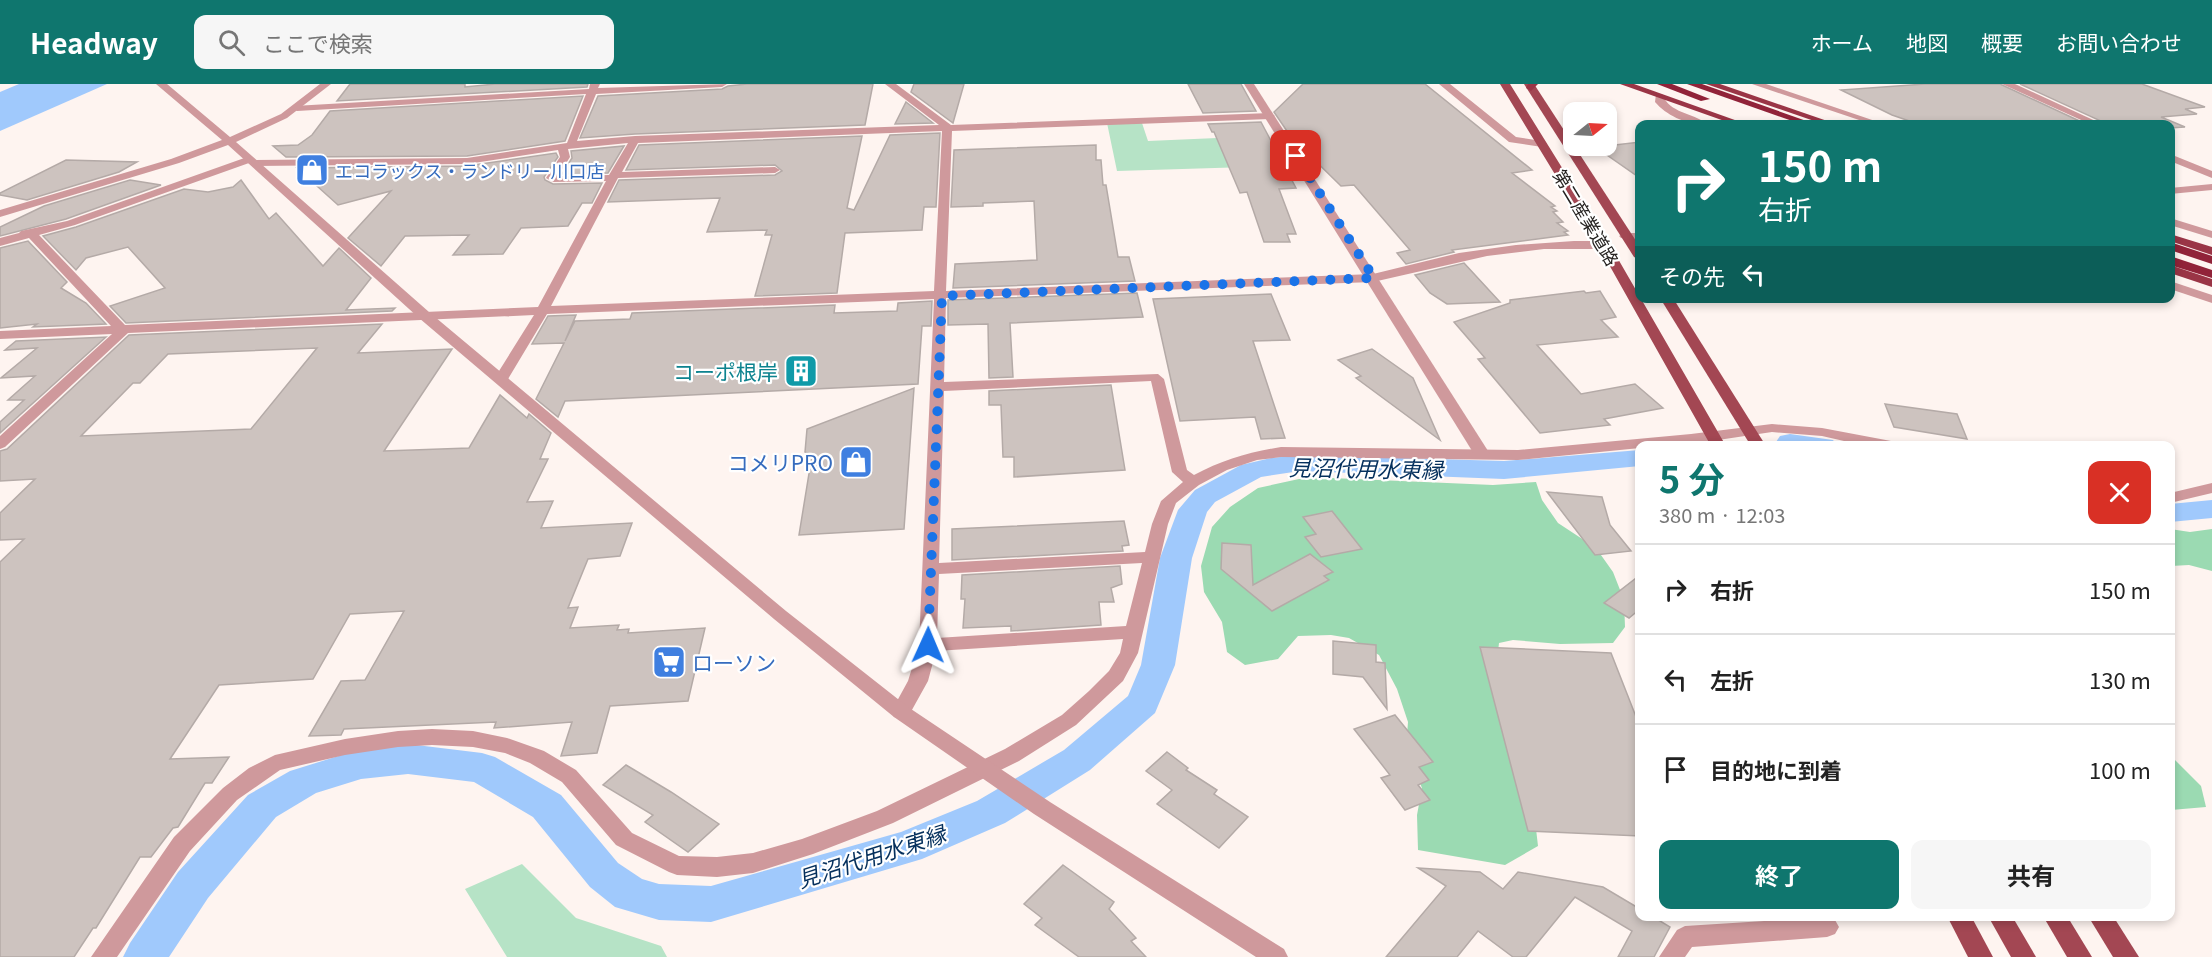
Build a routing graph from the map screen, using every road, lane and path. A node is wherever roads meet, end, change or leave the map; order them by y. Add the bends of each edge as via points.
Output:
1 (161, 84) edge
2 (326, 84) edge
3 (709, 84) edge
4 (722, 84) edge
5 (890, 84) edge
6 (1250, 84) edge
7 (1444, 84) edge
8 (1505, 84) edge
9 (1625, 84) edge
10 (1646, 84) edge
11 (1662, 84) edge
12 (1692, 84) edge
13 (1711, 84) edge
14 (1725, 84) edge
15 (1757, 84) edge
16 (2007, 84) edge
17 (1531, 85) edge
18 (656, 86) edge
19 (593, 88) edge
20 (1659, 96) junction
21 (297, 108) junction
22 (1270, 116) junction
23 (1692, 120) edge
24 (1735, 120) edge
25 (1736, 120) edge
26 (1766, 120) edge
27 (1798, 120) edge
28 (1819, 120) edge
29 (1832, 120) edge
30 (1867, 120) edge
31 (2088, 120) edge
32 (946, 127) junction
33 (635, 139) junction
34 (230, 141) junction
35 (1542, 144) junction
36 (566, 146) junction
37 (2175, 159) edge
38 (252, 161) junction
39 (775, 170) dead end
40 (2212, 175) edge
41 (613, 176) junction
42 (2212, 187) edge
43 (2175, 191) edge
44 (0, 214) edge
45 (2175, 223) edge
46 (0, 232) edge
47 (32, 234) junction
48 (2212, 235) edge
49 (1625, 236) junction
50 (1635, 237) edge
51 (2175, 239) edge
52 (0, 242) edge
53 (1605, 245) junction
54 (2175, 248) edge
55 (1635, 250) edge
56 (2212, 251) edge
57 (2212, 260) edge
58 (2175, 262) edge
59 (2175, 271) edge
60 (2212, 274) edge
61 (1374, 278) junction
62 (2212, 283) edge
63 (2175, 287) edge
64 (942, 296) junction
65 (1635, 298) edge
66 (2212, 299) edge
67 (1638, 303) edge
68 (1669, 303) edge
69 (543, 311) junction
70 (424, 315) junction
71 (123, 331) junction
72 (0, 335) edge
73 (501, 380) junction
74 (936, 387) junction
75 (1749, 430) junction
76 (1717, 441) edge
77 (1756, 441) edge
78 (1869, 441) edge
79 (0, 444) edge
80 (1635, 446) edge
81 (1482, 454) junction
82 (1193, 482) junction
83 (2212, 488) edge
84 (2175, 497) edge
85 (1152, 557) junction
86 (930, 569) junction
87 (1134, 632) junction
88 (928, 645) junction
89 (901, 712) junction
90 (983, 769) junction
91 (1961, 921) edge
92 (2002, 921) edge
93 (2057, 921) edge
94 (2102, 921) edge
95 (1827, 927) dead end
96 (103, 957) edge
97 (1276, 957) edge
98 (1671, 957) edge
99 (1981, 957) edge
100 (2024, 957) edge
101 (2080, 957) edge
102 (2127, 957) edge

1 - 34 street
2 - 21 street
3 - 4 street
3 - 18 street
5 - 32 street
6 - 22 street
7 - 35 street via 1513,140
8 - 35 main road, 第二産業道路
9 - 20 highway
10 - 25 highway
11 - 26 highway
12 - 27 highway
13 - 28 highway
14 - 29 highway
15 - 30 street
16 - 31 street
17 - 49 main road, 第二産業道路
18 - 19 street
19 - 21 street
19 - 36 street
20 - 23 street via 1670,111
20 - 24 highway
21 - 34 street
22 - 32 street
22 - 61 street
32 - 33 street
32 - 64 street
33 - 36 street
33 - 41 street
34 - 38 street
34 - 44 street
35 - 53 main road, 第二産業道路
36 - 38 street via 467,161
36 - 41 street via 565,157 551,178
37 - 40 street
38 - 47 street
38 - 70 street
39 - 41 street
41 - 69 street
42 - 43 street
45 - 48 street
46 - 47 street
47 - 52 street
47 - 71 street
49 - 50 street
49 - 55 main road, 第二産業道路
51 - 56 highway
53 - 61 street via 1494,250
53 - 65 main road, 第二産業道路
54 - 57 highway
58 - 60 highway
59 - 62 highway
61 - 64 street
61 - 81 street
63 - 66 street
64 - 69 street
64 - 74 street
67 - 76 main road, 第二産業道路
68 - 75 main road
69 - 70 street
69 - 73 street
70 - 71 street
70 - 73 street
71 - 72 street
71 - 79 street
73 - 89 street
74 - 82 street via 1157,378 1180,472
74 - 86 street
75 - 76 street
75 - 77 main road
75 - 78 street via 1796,429
80 - 81 street
81 - 82 street via 1281,452 1221,467
82 - 85 street via 1169,501
83 - 84 street
85 - 86 street
85 - 87 street
86 - 88 street
87 - 88 street
87 - 90 street via 1129,653 1116,676 1096,696 1069,720
88 - 89 street via 918,681
89 - 90 street
90 - 96 street via 885,817 805,847 753,862 717,867 677,865 624,839 569,776 537,757 507,746 432,737 345,747 275,763 230,794 182,844
90 - 97 street
91 - 99 main road
92 - 100 main road
93 - 101 main road
94 - 102 main road
95 - 98 street via 1684,936

